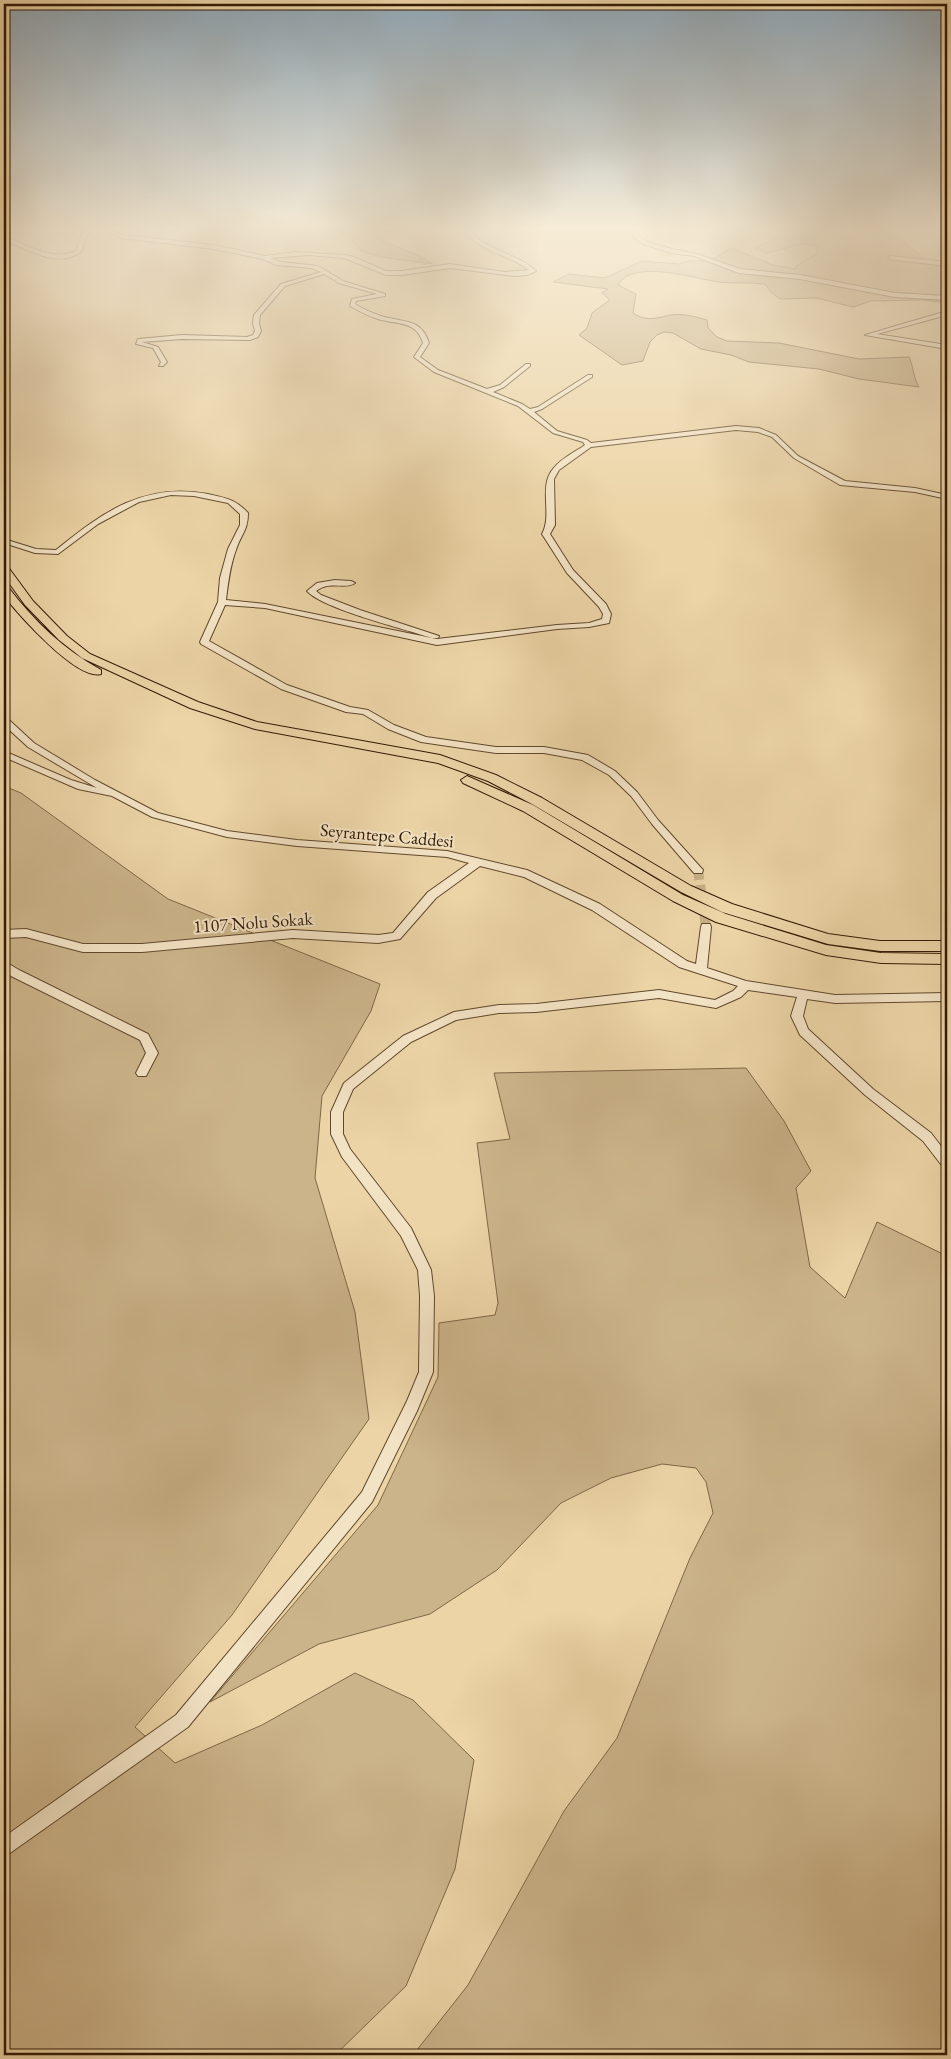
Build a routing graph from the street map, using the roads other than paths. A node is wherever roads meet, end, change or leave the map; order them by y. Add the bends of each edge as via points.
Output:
1 (257, 325) edge
2 (412, 325) edge
3 (904, 325) edge
4 (947, 347) edge
5 (161, 365) dead end
6 (528, 365) dead end
7 (590, 376) dead end
8 (488, 391) junction
9 (528, 412) junction
10 (589, 445) junction
11 (947, 497) edge
12 (4, 541) edge
13 (4, 570) edge
14 (351, 583) dead end
15 (4, 589) edge
16 (222, 602) junction
17 (446, 641) junction
18 (4, 720) edge
19 (4, 754) edge
20 (120, 796) junction
21 (478, 862) junction
22 (698, 870) tunnel mouth
23 (706, 926) tunnel mouth
24 (4, 934) edge
25 (947, 946) edge
26 (947, 959) edge
27 (4, 966) edge
28 (701, 970) junction
29 (746, 985) junction
30 (803, 994) junction
31 (947, 997) edge
32 (142, 1073) dead end
33 (947, 1163) edge
34 (4, 1847) edge

1 - 5 street via 256,336 248,339 182,337 140,340 138,343 155,347 164,362
2 - 8 street via 424,333 426,343 417,357 436,371
3 - 4 street via 868,335
6 - 8 street via 502,386
7 - 9 street via 540,408
8 - 9 street
9 - 10 street via 555,432
10 - 11 street via 749,428 774,436 796,457 843,483 915,490
10 - 17 street via 556,469 550,479 551,525 546,534 570,571 603,606 606,621
12 - 16 street via 35,551 58,552 95,522 137,500 171,493 230,502 244,513 244,525 232,549
13 - 25 main road via 29,604 86,656 194,705 255,725 440,758 492,778 537,801 686,889 727,908 828,938 880,946
14 - 17 street via 330,581 316,585 311,591 318,597 357,612
15 - 26 main road via 52,643 76,662 186,713 249,733 434,767 484,786 528,808 678,898 721,918 826,950 881,958
16 - 17 street via 266,606 416,638
16 - 22 street via 204,642 235,660 284,687 349,710 365,712 424,740 496,750 544,750 585,757 612,773 634,794
18 - 20 street, Seyrantepe Caddesi via 31,746
19 - 20 street via 63,782
20 - 21 street, Seyrantepe Caddesi via 155,815 227,834 297,843 447,854
21 - 24 street, 1107 Nolu Sokak via 432,895 396,936 378,939 293,934 142,948 83,948 26,933
21 - 28 street, Seyrantepe Caddesi via 527,874 596,907 682,964
23 - 28 street
27 - 32 street via 144,1036 152,1053
28 - 29 street, Seyrantepe Caddesi
29 - 30 street, Seyrantepe Caddesi
29 - 34 street via 737,994 716,1004 659,994 454,1016 407,1039 348,1086 337,1112 337,1134 346,1154 406,1232 424,1270 426,1372 412,1406 367,1497 182,1720
30 - 31 street, Seyrantepe Caddesi via 835,999
30 - 33 street via 797,1016 804,1032 869,1092 927,1137

